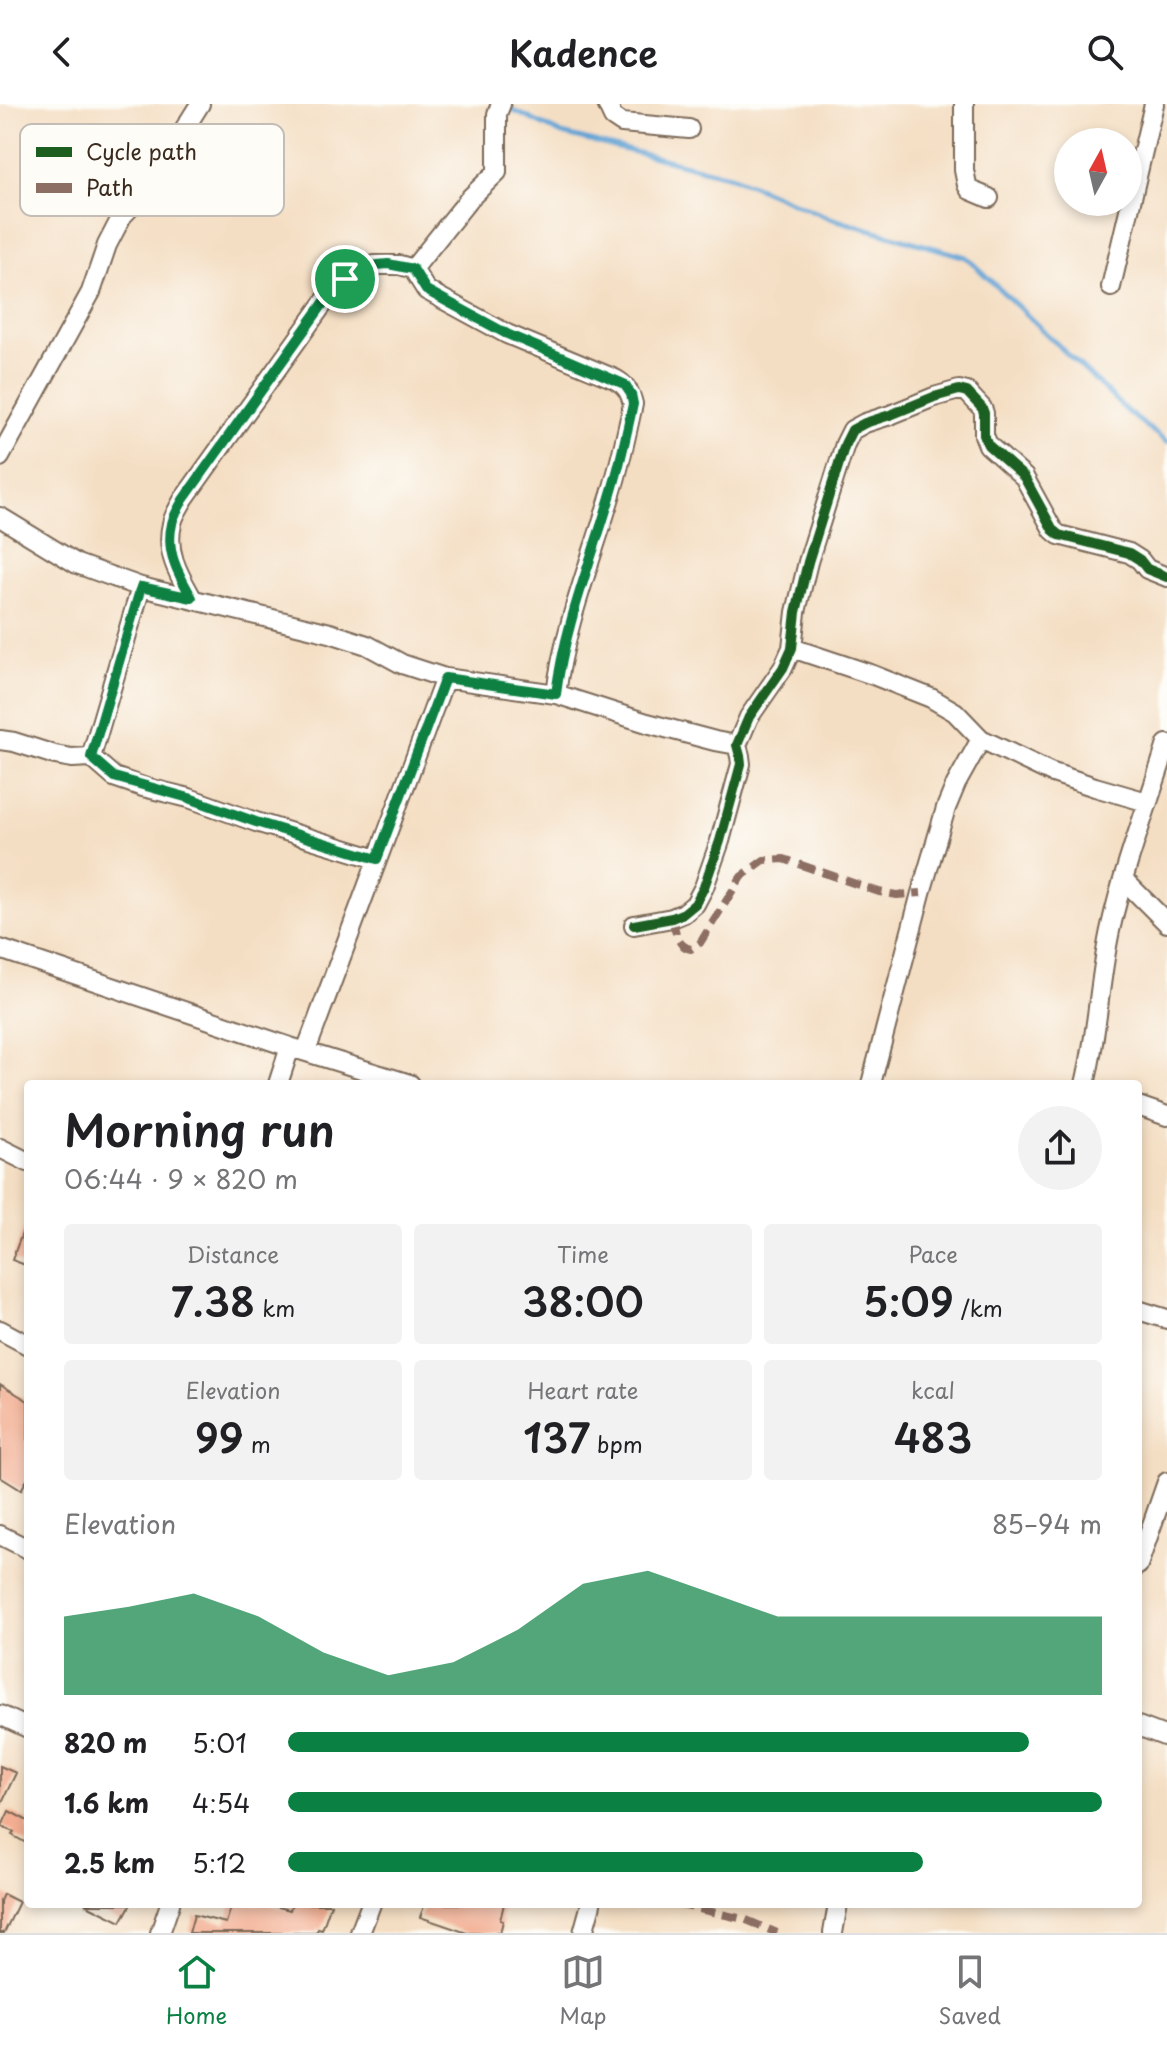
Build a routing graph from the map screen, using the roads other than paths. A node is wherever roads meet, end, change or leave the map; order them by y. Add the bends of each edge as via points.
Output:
1 (200, 104) edge
2 (501, 104) edge
3 (607, 104) edge
4 (964, 104) edge
5 (1154, 104) edge
6 (187, 124) edge
7 (689, 129) dead end
8 (989, 198) dead end
9 (122, 216) edge
10 (413, 269) junction
11 (1111, 287) dead end
12 (0, 457) edge
13 (0, 517) edge
14 (1167, 577) edge
15 (141, 587) junction
16 (192, 598) junction
17 (792, 648) junction
18 (445, 678) junction
19 (556, 694) junction
20 (981, 739) junction
21 (0, 740) edge
22 (1167, 744) edge
23 (737, 745) junction
24 (91, 757) junction
25 (1147, 802) junction
26 (377, 859) junction
27 (1124, 880) junction
28 (1167, 923) edge
29 (634, 925) dead end
30 (0, 949) edge
31 (298, 1049) junction
32 (280, 1080) edge
33 (397, 1080) edge
34 (872, 1080) edge
35 (1086, 1080) edge
36 (1142, 1107) edge
37 (1167, 1116) edge
38 (0, 1148) edge
39 (24, 1160) edge
40 (1142, 1311) edge
41 (1167, 1319) edge
42 (0, 1330) edge
43 (24, 1343) edge
44 (1167, 1482) edge
45 (0, 1535) edge
46 (24, 1547) edge
47 (1142, 1554) edge
48 (0, 1715) edge
49 (24, 1726) edge
50 (1142, 1728) edge
51 (1167, 1737) edge
52 (169, 1908) edge
53 (369, 1908) edge
54 (590, 1908) edge
55 (837, 1908) edge
56 (160, 1933) edge
57 (360, 1933) edge
58 (583, 1933) edge
59 (833, 1933) edge

1 - 6 street
2 - 10 street via 497,172
3 - 7 street via 622,123
4 - 8 street via 964,177 970,190
5 - 11 street
9 - 12 street via 91,292
10 - 16 street via 374,265 355,271 333,290 183,500 172,523 170,548
10 - 19 street via 426,290 507,334 615,379 631,394 614,486 572,616
13 - 15 street via 77,564
14 - 17 street via 1129,553 1059,535 1024,477 988,445 980,404 959,390 852,430 808,562
15 - 16 street
15 - 24 street
16 - 18 street via 330,633
17 - 20 street via 931,698 955,712
17 - 23 street
18 - 19 street
18 - 26 street
19 - 23 street
20 - 25 street via 1050,772
20 - 34 street via 946,808
21 - 24 street via 55,755
22 - 25 street
23 - 29 street via 741,764 720,841 695,904 672,918
24 - 26 street via 114,777
25 - 27 street
26 - 31 street
27 - 28 street
27 - 35 street via 1111,926
30 - 31 street
31 - 32 street
31 - 33 street
36 - 37 street
38 - 39 street
40 - 41 street
42 - 43 street
44 - 47 street
45 - 46 street
48 - 49 street
50 - 51 street
52 - 56 street
53 - 57 street
54 - 58 street
55 - 59 street

